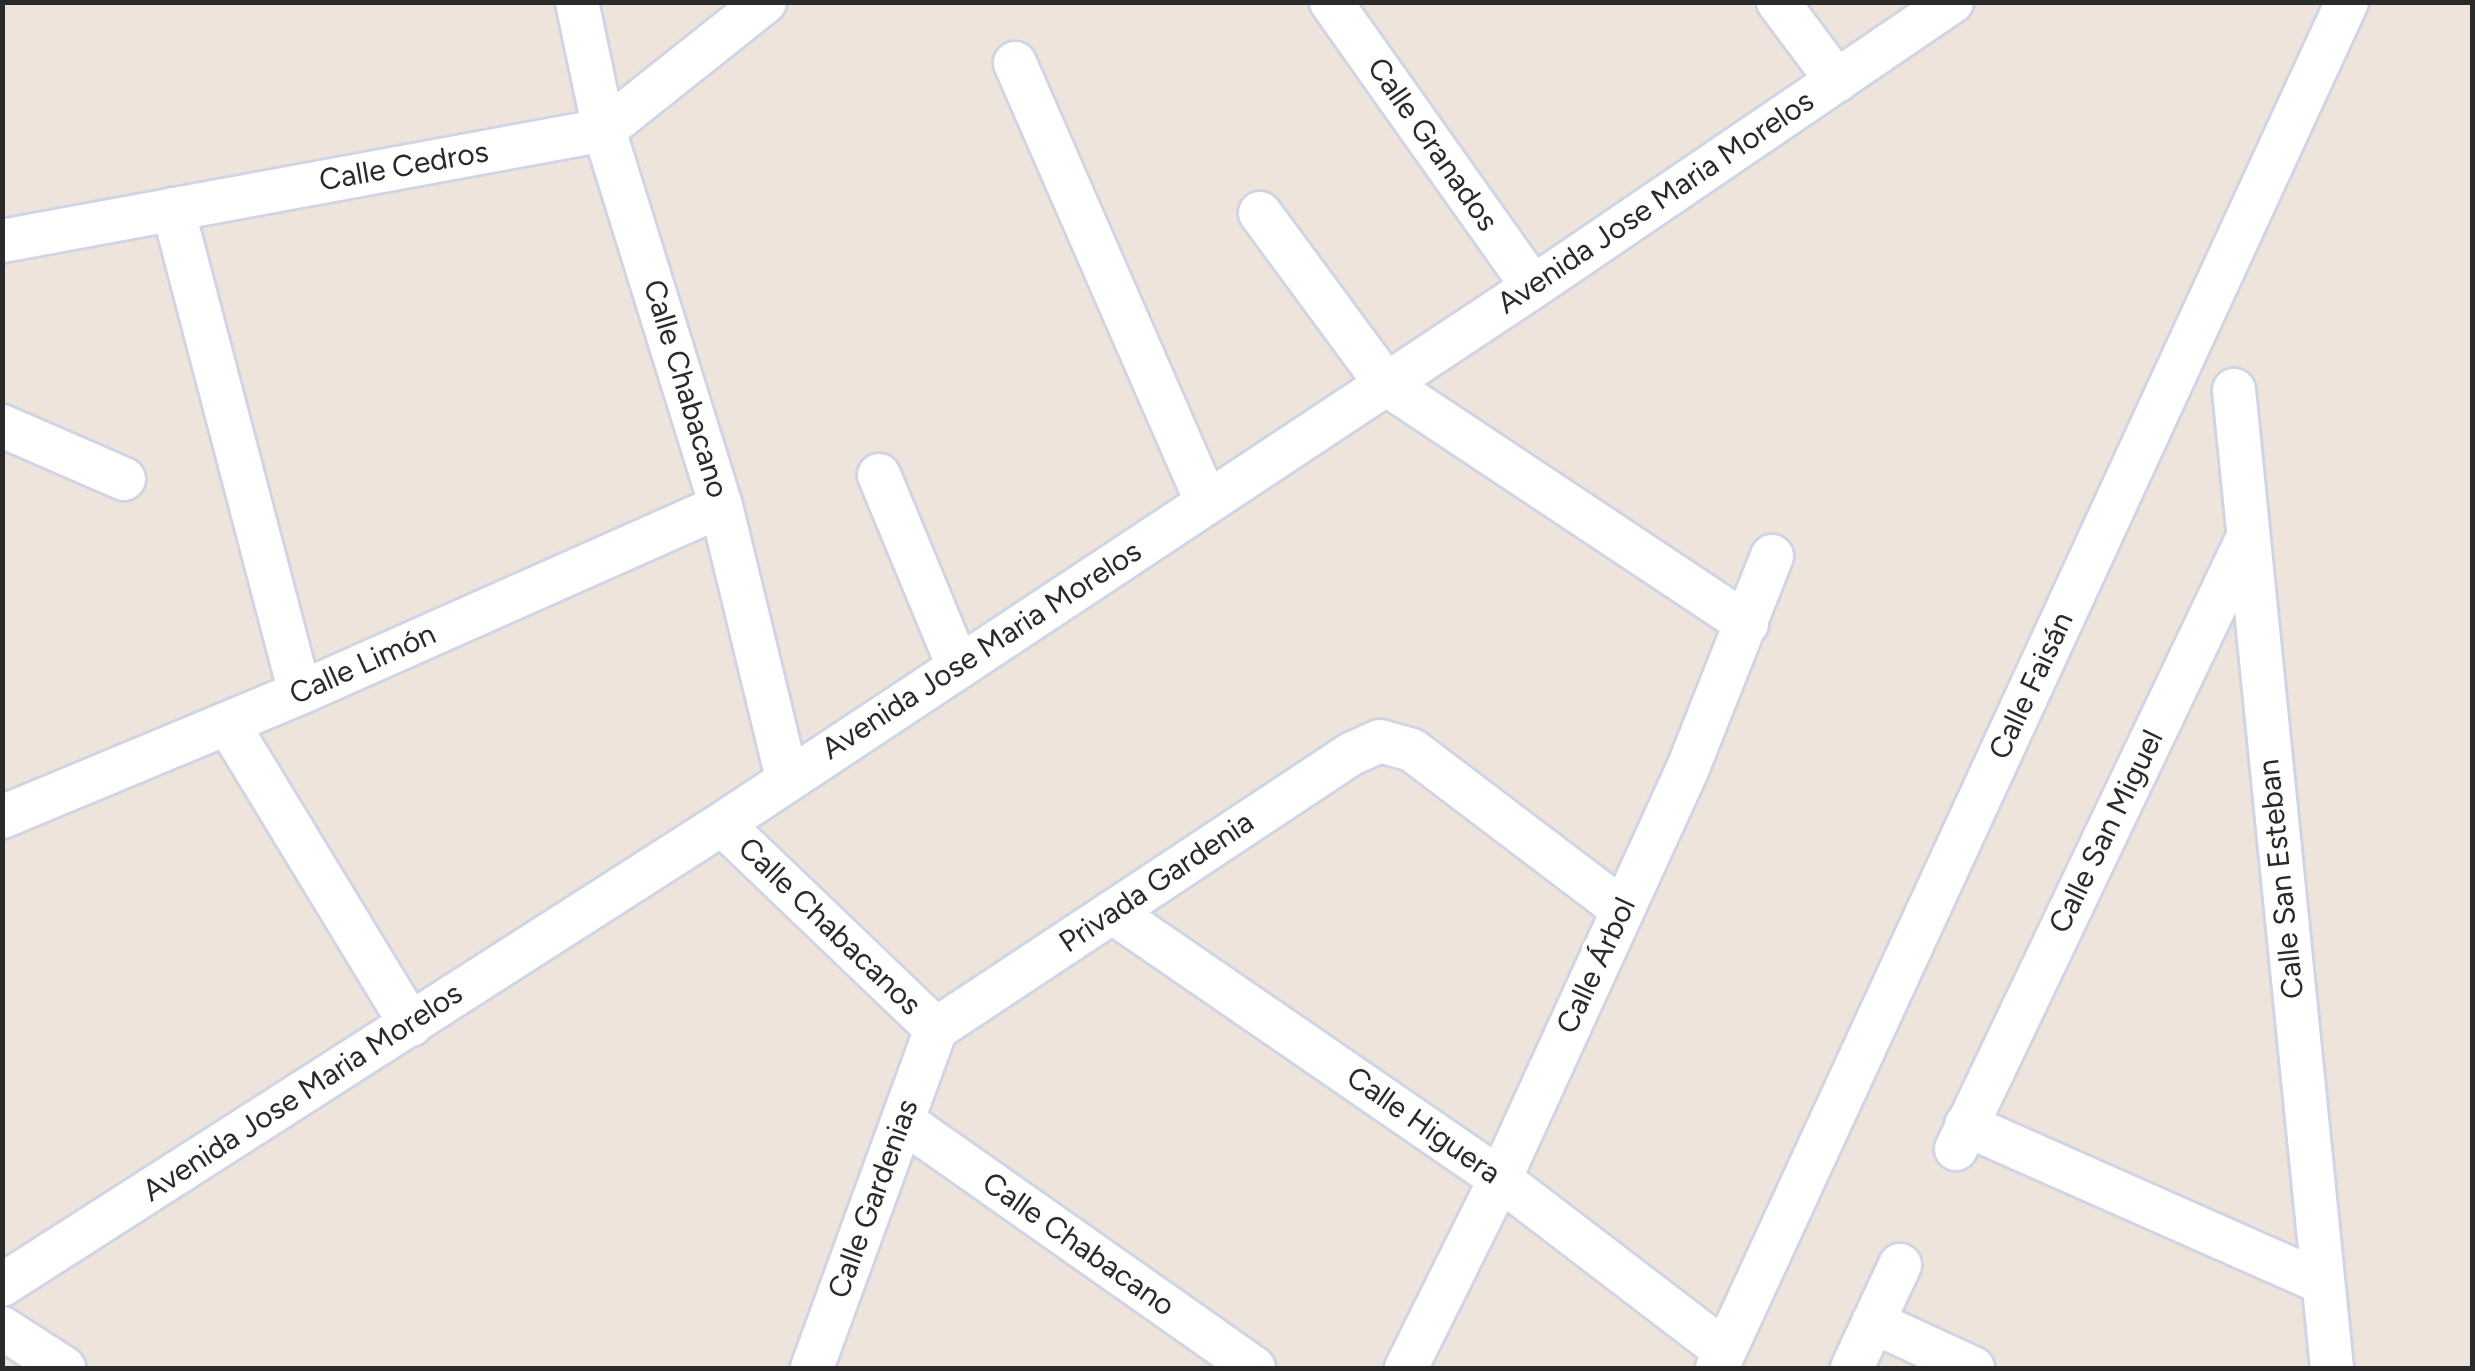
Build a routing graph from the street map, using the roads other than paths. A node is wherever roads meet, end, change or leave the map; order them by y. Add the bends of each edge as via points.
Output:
1 (577, 2) edge
2 (765, 2) edge
3 (1331, 2) edge
4 (1778, 2) edge
5 (1952, 2) edge
6 (2347, 2) edge
7 (1015, 63) dead end
8 (1837, 80) junction
9 (604, 130) junction
10 (174, 209) junction
11 (1260, 213) dead end
12 (2, 241) edge
13 (1533, 287) junction
14 (1386, 384) junction
15 (2234, 390) dead end
16 (2, 426) edge
17 (879, 475) dead end
18 (124, 479) dead end
19 (1207, 503) junction
20 (722, 506) junction
21 (2248, 538) junction
22 (1772, 556) dead end
23 (1747, 624) junction
24 (958, 666) junction
25 (300, 694) junction
26 (228, 724) junction
27 (787, 778) junction
28 (2, 817) edge
29 (722, 824) junction
30 (1623, 910) junction
31 (1112, 912) junction
32 (411, 1025) junction
33 (936, 1029) junction
34 (903, 1121) junction
35 (1500, 1178) junction
36 (1900, 1265) dead end
37 (4, 1281) edge
38 (2324, 1283) junction
39 (1873, 1322) junction
40 (2, 1328) edge
41 (1721, 1360) edge
42 (64, 1368) edge
43 (812, 1368) edge
44 (1254, 1368) edge
45 (1406, 1368) edge
46 (1852, 1368) edge
47 (1973, 1368) edge
48 (2332, 1368) edge

1 - 9 street, Calle Chabacano
2 - 9 street, Calle Cedros
3 - 13 street, Calle Granados
4 - 8 street
5 - 8 street, Avenida Jose Maria Morelos
6 - 41 street, Calle Faisán
7 - 19 street
8 - 13 street, Avenida Jose Maria Morelos
9 - 10 street, Calle Cedros
9 - 20 street, Calle Chabacano
10 - 12 street, Calle Cedros
10 - 25 street
11 - 14 street
13 - 14 street, Avenida Jose Maria Morelos
14 - 19 street, Avenida Jose Maria Morelos
14 - 23 street
15 - 21 street, Calle San Esteban
16 - 18 street
17 - 24 street
19 - 24 street, Avenida Jose Maria Morelos
20 - 25 street, Calle Limón
20 - 27 street, Calle Chabacano
21 - 38 street, Calle San Esteban
21 - 38 street, Calle San Miguel via 1961,1137
22 - 23 street, Calle Árbol
23 - 30 street, Calle Árbol
24 - 27 street, Avenida Jose Maria Morelos
25 - 26 street, Calle Limón
26 - 28 street, Calle Limón
26 - 32 street
27 - 29 street, Avenida Jose Maria Morelos
29 - 32 street, Avenida Jose Maria Morelos
29 - 33 street, Calle Chabacanos
30 - 31 street, Privada Gardenia via 1412,750 1380,742 1351,754
30 - 35 street, Calle Árbol
31 - 33 street, Privada Gardenia
31 - 35 street, Calle Higuera
32 - 37 street, Avenida Jose Maria Morelos
33 - 34 street, Calle Gardenias
34 - 43 street, Calle Gardenias
34 - 44 street, Calle Chabacano
35 - 41 street, Calle Higuera
35 - 45 street, Calle Árbol
36 - 39 street
38 - 48 street, Calle San Esteban
39 - 46 street
39 - 47 street
40 - 42 street

